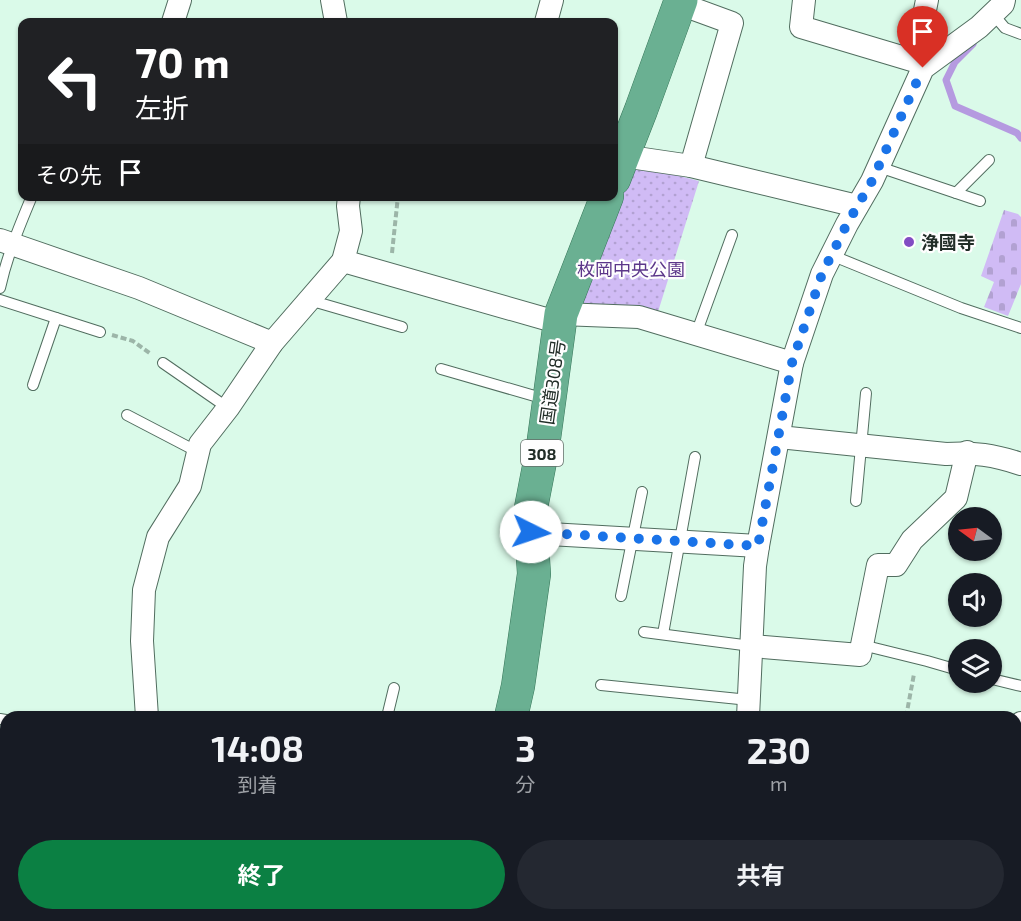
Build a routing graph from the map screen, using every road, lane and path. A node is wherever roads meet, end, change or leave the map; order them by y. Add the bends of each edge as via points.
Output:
1 (180, 0) edge
2 (332, 0) edge
3 (552, 0) edge
4 (804, 0) edge
5 (927, 0) edge
6 (680, 2) edge
7 (999, 15) edge
8 (174, 18) edge
9 (335, 18) edge
10 (547, 18) edge
11 (1021, 34) edge
12 (919, 64) junction
13 (618, 159) edge
14 (989, 160) dead end
15 (618, 162) edge
16 (691, 166) junction
17 (879, 167) junction
18 (956, 193) junction
19 (29, 201) edge
20 (348, 201) edge
21 (397, 201) edge
22 (605, 201) edge
23 (980, 201) dead end
24 (857, 206) junction
25 (732, 235) dead end
26 (6, 242) edge
27 (831, 255) junction
28 (343, 261) junction
29 (390, 274) junction
30 (0, 288) edge
31 (0, 300) edge
32 (309, 300) junction
33 (56, 318) junction
34 (561, 318) junction
35 (402, 327) dead end
36 (1021, 328) edge
37 (100, 332) joint
38 (696, 334) junction
39 (272, 343) junction
40 (163, 363) joint
41 (792, 363) junction
42 (441, 369) dead end
43 (33, 385) dead end
44 (866, 393) dead end
45 (549, 400) junction
46 (228, 408) junction
47 (128, 415) dead end
48 (779, 437) junction
49 (861, 446) junction
50 (198, 452) junction
51 (967, 452) junction
52 (695, 456) dead end
53 (1021, 464) edge
54 (642, 492) dead end
55 (856, 501) dead end
56 (531, 532) junction
57 (633, 539) junction
58 (679, 541) junction
59 (758, 546) junction
60 (621, 596) dead end
61 (644, 632) dead end
62 (663, 634) junction
63 (862, 645) junction
64 (752, 646) junction
65 (917, 658) junction
66 (948, 667) edge
67 (1002, 681) edge
68 (601, 685) dead end
69 (1021, 686) edge
70 (394, 688) dead end
71 (748, 709) edge
72 (147, 711) edge
73 (388, 711) edge
74 (512, 711) edge
75 (907, 711) edge

1 - 8 street
2 - 9 street
3 - 10 street
4 - 12 street via 801,27
5 - 12 street
6 - 13 highway
6 - 16 street via 732,23
7 - 11 lane
7 - 12 street
12 - 17 street
14 - 18 lane
15 - 16 street
16 - 24 street
17 - 18 lane
17 - 24 street
18 - 23 lane
19 - 26 lane
20 - 28 street via 351,231
21 - 29 path
22 - 34 highway, 国道308号 / 308
24 - 27 street
25 - 38 lane
26 - 30 lane
26 - 39 street via 139,288
27 - 36 lane
27 - 41 street
28 - 29 street
28 - 32 street
29 - 34 street
31 - 33 lane
32 - 35 lane
32 - 39 street
33 - 37 lane
33 - 43 lane
34 - 38 street via 639,317
34 - 45 highway, 国道308号 / 308
37 - 40 path via 133,341
38 - 41 street
39 - 46 street
40 - 46 lane
41 - 48 street
42 - 45 lane
44 - 49 lane
45 - 56 highway, 国道308号 / 308 via 530,513
46 - 50 street
47 - 50 lane
48 - 49 street
48 - 59 street
49 - 51 street via 946,454
49 - 55 lane
50 - 72 street via 190,486 158,537 144,590 142,641
51 - 53 street
51 - 63 street via 956,498 912,540 896,565 878,565
52 - 58 lane
54 - 57 lane
56 - 57 street
56 - 74 highway, 国道308号 / 308 via 534,574
57 - 58 street
57 - 60 lane
58 - 59 street
58 - 62 lane
59 - 64 street
61 - 62 lane
62 - 64 lane
63 - 64 street via 860,655
63 - 65 lane
64 - 71 street
65 - 66 lane
65 - 75 path
67 - 69 lane
68 - 71 lane
70 - 73 lane

